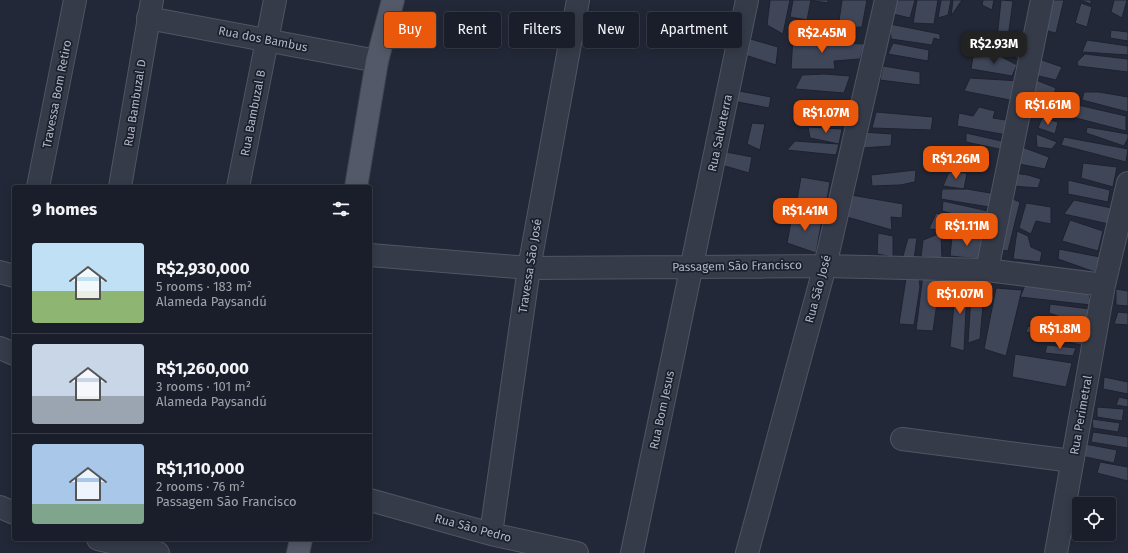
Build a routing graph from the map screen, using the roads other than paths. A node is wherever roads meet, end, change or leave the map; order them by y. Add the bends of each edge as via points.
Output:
1 (75, 0) edge
2 (275, 0) edge
3 (393, 0) edge
4 (578, 0) edge
5 (747, 0) edge
6 (886, 0) edge
7 (1042, 0) edge
8 (150, 9) edge
9 (268, 40) junction
10 (377, 61) junction
11 (1128, 183) edge
12 (38, 185) edge
13 (120, 185) edge
14 (238, 185) edge
15 (356, 185) edge
16 (372, 255) edge
17 (825, 266) junction
18 (692, 267) junction
19 (529, 268) junction
20 (987, 270) junction
21 (0, 272) edge
22 (12, 275) edge
23 (1104, 285) junction
24 (0, 348) edge
25 (12, 353) edge
26 (902, 439) dead end
27 (1072, 461) junction
28 (372, 501) edge
29 (0, 507) edge
30 (12, 512) edge
31 (491, 534) junction
32 (107, 541) edge
33 (301, 541) edge
34 (158, 553) edge
35 (298, 553) edge
36 (577, 553) edge
37 (632, 553) edge
38 (746, 553) edge
39 (1056, 553) edge

1 - 12 street, Travessa Bom Retiro
2 - 9 street, Rua Bambuzal B
3 - 10 main road
4 - 19 street, Travessa São José
5 - 18 street, Rua Salvaterra
6 - 17 street, Rua São José
7 - 20 street
8 - 9 street, Rua dos Bambus
8 - 13 street, Rua Bambuzal D
9 - 10 street, Rua dos Bambus
9 - 14 street, Rua Bambuzal B
10 - 15 main road
11 - 23 street, Rua Perimetral
16 - 19 street, Passagem São Francisco
17 - 18 street, Passagem São Francisco
17 - 20 street, Passagem São Francisco
17 - 38 street, Rua São José
18 - 19 street, Passagem São Francisco
18 - 37 street, Rua Bom Jesus
19 - 31 street, Travessa São José
20 - 23 street, Passagem São Francisco
21 - 22 street
23 - 27 street, Rua Perimetral
24 - 25 street
26 - 27 street
27 - 39 street, Rua Perimetral
28 - 31 street, Rua São Pedro
29 - 30 street
31 - 36 street, Rua São Pedro
32 - 34 street
33 - 35 main road

